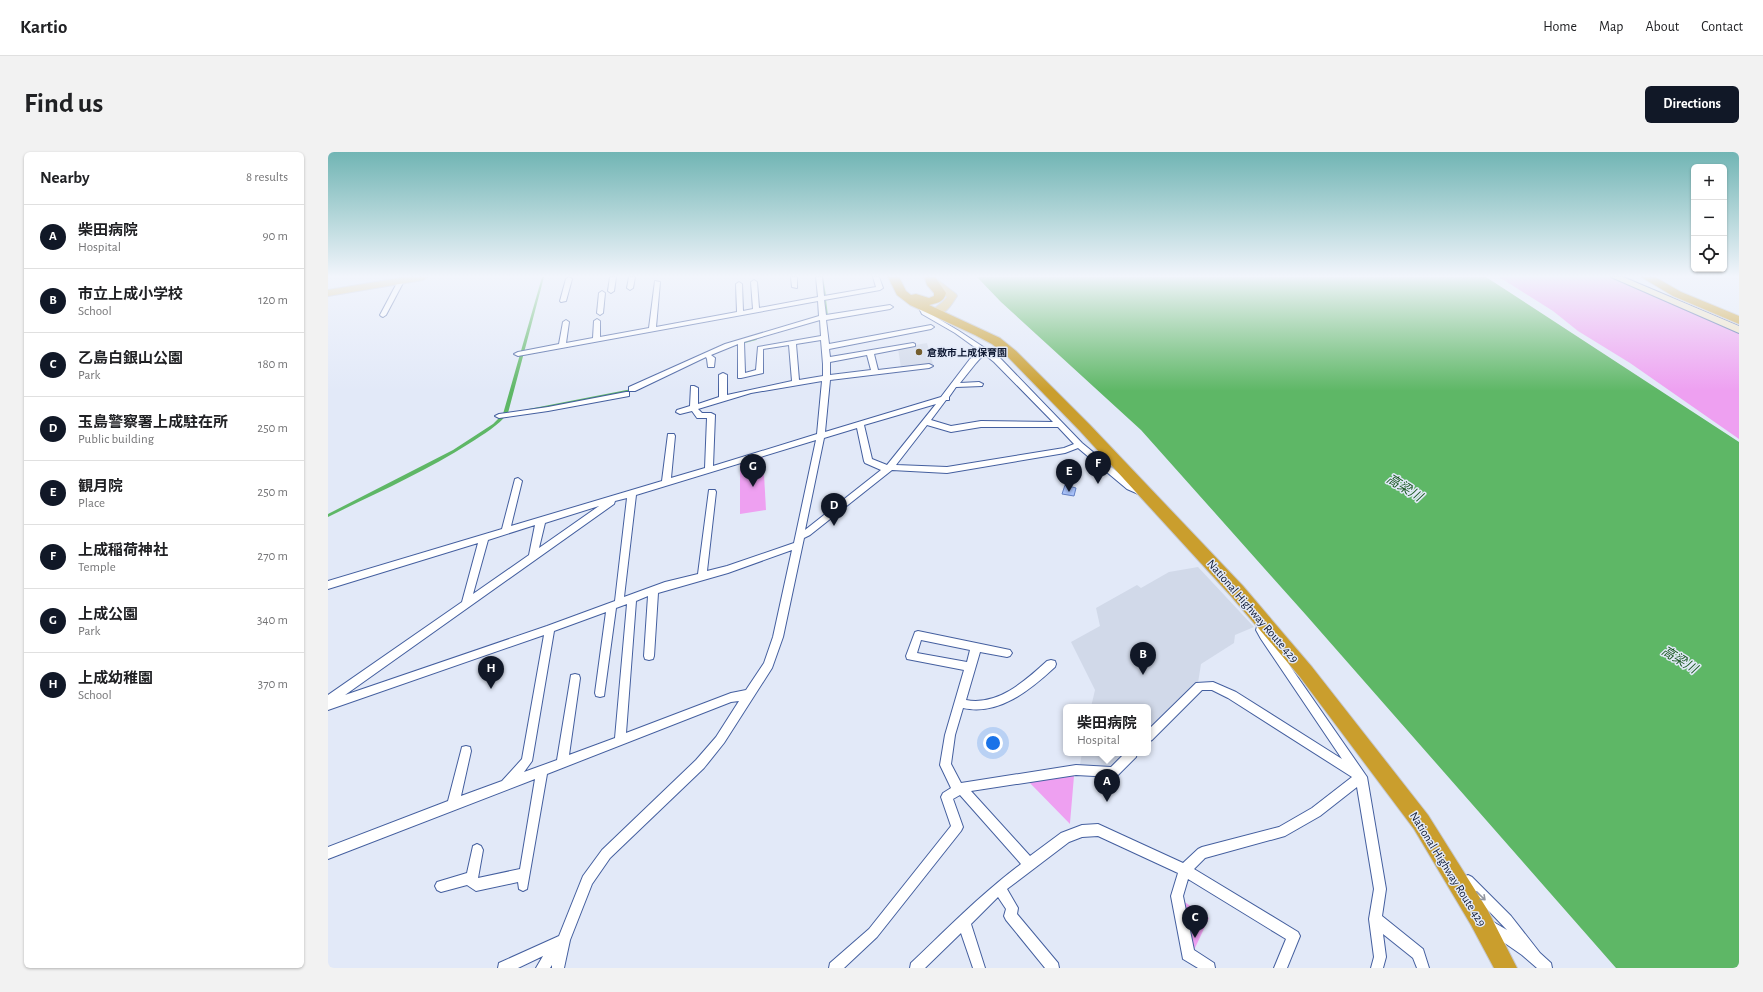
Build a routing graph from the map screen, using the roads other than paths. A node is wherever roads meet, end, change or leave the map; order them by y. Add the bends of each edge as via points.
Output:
1 (653, 315) edge
2 (729, 315) edge
3 (842, 315) edge
4 (928, 315) edge
5 (953, 315) edge
6 (1704, 315) edge
7 (930, 316) joint
8 (824, 318) junction
9 (597, 321) dead end
10 (956, 321) junction
11 (566, 322) dead end
12 (652, 329) junction
13 (1739, 330) edge
14 (825, 337) junction
15 (596, 339) junction
16 (792, 342) junction
17 (741, 343) junction
18 (913, 345) dead end
19 (562, 346) junction
20 (826, 347) junction
21 (984, 351) junction
22 (870, 353) junction
23 (518, 354) dead end
24 (708, 355) junction
25 (827, 360) junction
26 (711, 365) dead end
27 (929, 366) dead end
28 (875, 372) junction
29 (723, 375) dead end
30 (741, 376) junction
31 (826, 377) junction
32 (796, 382) junction
33 (956, 384) junction
34 (979, 384) dead end
35 (694, 388) dead end
36 (742, 394) junction
37 (946, 398) junction
38 (723, 399) junction
39 (694, 408) junction
40 (680, 412) dead end
41 (499, 416) dead end
42 (927, 422) junction
43 (860, 424) junction
44 (1060, 425) junction
45 (821, 435) junction
46 (671, 436) dead end
47 (1080, 445) junction
48 (889, 468) junction
49 (709, 469) junction
50 (518, 481) dead end
51 (666, 482) junction
52 (632, 492) junction
53 (712, 492) dead end
54 (1147, 494) junction
55 (618, 497) junction
56 (541, 520) junction
57 (506, 531) junction
58 (484, 537) junction
59 (798, 541) junction
60 (533, 555) junction
61 (702, 576) junction
62 (328, 585) edge
63 (653, 591) junction
64 (632, 598) junction
65 (466, 603) junction
66 (616, 604) junction
67 (1263, 620) junction
68 (550, 629) junction
69 (976, 648) junction
70 (1007, 653) dead end
71 (649, 656) dead end
72 (1051, 664) dead end
73 (970, 667) junction
74 (575, 678) dead end
75 (600, 694) dead end
76 (750, 694) junction
77 (328, 701) edge
78 (959, 703) junction
79 (328, 705) edge
80 (1151, 734) edge
81 (620, 741) junction
82 (466, 751) dead end
83 (1129, 756) edge
84 (562, 763) junction
85 (542, 771) junction
86 (1361, 777) junction
87 (505, 785) junction
88 (961, 788) junction
89 (453, 805) junction
90 (1421, 822) junction
91 (477, 850) dead end
92 (328, 853) edge
93 (1029, 864) junction
94 (1185, 870) junction
95 (472, 882) junction
96 (441, 886) dead end
97 (999, 888) junction
98 (1479, 917) junction
99 (1375, 920) junction
100 (964, 921) junction
101 (564, 940) junction
102 (1534, 955) junction
103 (504, 968) edge
104 (542, 968) edge
105 (558, 968) edge
106 (835, 968) edge
107 (916, 968) edge
108 (979, 968) edge
109 (1053, 968) edge
110 (1209, 968) edge
111 (1280, 968) edge
112 (1377, 968) edge
113 (1423, 968) edge
114 (1506, 968) edge
115 (1546, 968) edge

1 - 12 street
2 - 12 street
3 - 8 street
4 - 21 street
5 - 10 main road
6 - 13 street
7 - 10 highway, National Highway Route 429
7 - 20 street
8 - 14 street
8 - 17 street
9 - 15 street
10 - 54 highway, National Highway Route 429 via 996,341 1012,354
11 - 19 street
12 - 15 street
14 - 16 street
14 - 20 street
15 - 19 street
16 - 30 street via 760,348 760,371
16 - 32 street
17 - 24 street via 727,345
17 - 30 street
18 - 22 street
19 - 23 street
20 - 25 street
21 - 33 street
21 - 44 street via 997,360
22 - 25 street
22 - 28 street
24 - 26 street
24 - 41 street via 629,392
25 - 31 street
27 - 28 street
28 - 31 street
29 - 38 street
30 - 36 street
31 - 32 street
31 - 45 street
32 - 36 street
33 - 34 street
33 - 37 street
35 - 39 street
36 - 38 street
37 - 42 street
37 - 43 street
38 - 39 street
39 - 40 street
39 - 49 street via 700,416 711,415
42 - 44 street via 950,429 981,424
42 - 48 street
43 - 45 street
43 - 48 street via 868,461
44 - 47 street
45 - 49 street
45 - 59 street
46 - 51 street
47 - 48 street via 1050,453 947,470
47 - 54 street via 1130,487
48 - 59 street
49 - 51 street
50 - 57 street
51 - 52 street
52 - 55 street
52 - 66 street
53 - 61 street
54 - 67 highway, National Highway Route 429
55 - 56 street
55 - 60 street
56 - 57 street
56 - 60 street
57 - 58 street
58 - 62 street
58 - 65 street
59 - 61 street via 728,569
59 - 76 street via 778,637 768,665
60 - 65 street
61 - 63 street
63 - 64 street
63 - 71 street
64 - 66 street
64 - 81 street
65 - 77 street
66 - 68 street
66 - 75 street
67 - 86 street via 1261,630 1264,636
67 - 90 highway, National Highway Route 429
68 - 79 street
68 - 87 street via 526,761
69 - 70 street
69 - 73 street
69 - 73 street via 918,636 910,656
72 - 78 street via 1035,679 1006,698 979,706
73 - 78 street
74 - 84 street
76 - 81 street via 731,698
76 - 101 street via 720,740 700,764 606,854 587,880
78 - 88 street via 945,765 957,787
80 - 86 street via 1200,686 1213,686 1232,695
81 - 84 street
82 - 89 street
83 - 88 street via 1113,772 1076,770
84 - 85 street
85 - 87 street
85 - 95 street via 524,880 476,885
86 - 94 street via 1316,812 1281,832 1202,853
86 - 99 street via 1380,889
87 - 89 street
88 - 93 street
88 - 106 street via 947,797 957,827 872,933
89 - 92 street
90 - 98 highway, National Highway Route 429
90 -> 102 street via 1475,890 1507,920
91 - 95 street
93 - 94 street via 1065,837 1082,831 1098,830
93 - 97 street
94 - 110 street via 1177,896 1188,954
94 - 111 street via 1294,936
95 - 96 street via 469,879
97 - 100 street
97 - 109 street via 1012,908 1010,916
98 - 102 street
98 - 114 highway, National Highway Route 429
99 - 112 street via 1380,957
99 - 113 street via 1418,954
100 - 107 street
100 - 108 street
101 - 103 street
101 - 104 street
101 - 105 street
102 - 115 street

